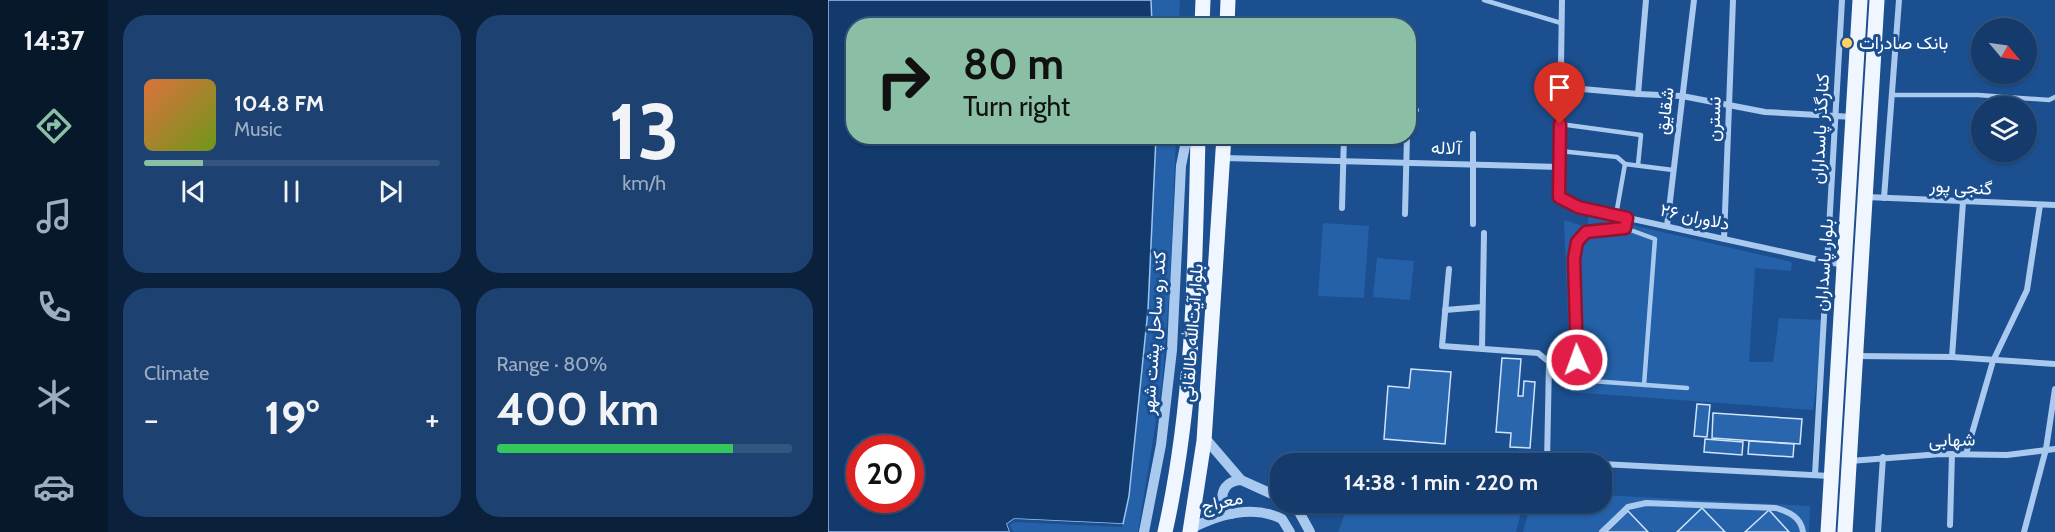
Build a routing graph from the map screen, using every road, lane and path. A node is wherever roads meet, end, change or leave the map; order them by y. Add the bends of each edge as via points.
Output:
1 (1484, 0) edge
2 (1562, 0) edge
3 (1646, 0) edge
4 (1694, 0) edge
5 (1733, 0) edge
6 (1842, 0) edge
7 (1860, 0) edge
8 (1877, 0) edge
9 (1899, 0) edge
10 (1204, 2) edge
11 (1227, 2) edge
12 (1203, 18) edge
13 (1227, 18) edge
14 (1561, 23) junction
15 (1560, 87) junction
16 (1638, 94) junction
17 (1892, 95) junction
18 (1682, 96) junction
19 (2055, 97) edge
20 (1729, 106) junction
21 (1836, 116) junction
22 (1853, 117) junction
23 (1560, 124) junction
24 (1473, 134) dead end
25 (1185, 144) edge
26 (1198, 144) edge
27 (1224, 144) edge
28 (1343, 144) edge
29 (1406, 144) edge
30 (1560, 151) junction
31 (1223, 158) junction
32 (1342, 159) junction
33 (1405, 162) junction
34 (1472, 164) junction
35 (1625, 164) junction
36 (1638, 165) junction
37 (1559, 167) junction
38 (1673, 170) junction
39 (1865, 197) junction
40 (1884, 198) junction
41 (1963, 202) junction
42 (2040, 205) junction
43 (2055, 205) edge
44 (1342, 208) dead end
45 (1405, 214) dead end
46 (1616, 215) junction
47 (1627, 218) junction
48 (1473, 224) dead end
49 (1667, 226) junction
50 (1625, 228) junction
51 (1484, 233) dead end
52 (1724, 239) junction
53 (1827, 262) junction
54 (1844, 265) junction
55 (1449, 269) dead end
56 (1482, 307) junction
57 (1444, 310) junction
58 (1482, 349) junction
59 (1856, 356) junction
60 (1952, 357) junction
61 (1993, 361) junction
62 (2055, 364) edge
63 (1644, 385) junction
64 (1687, 388) dead end
65 (2055, 389) edge
66 (1205, 438) junction
67 (2046, 449) junction
68 (2055, 449) edge
69 (1547, 453) edge
70 (1952, 454) junction
71 (1966, 454) junction
72 (1882, 457) junction
73 (1849, 461) junction
74 (1612, 465) edge
75 (1815, 475) junction
76 (1831, 476) junction
77 (1241, 480) junction
78 (1270, 493) edge
79 (1300, 513) edge
80 (1231, 514) junction
81 (1209, 519) junction
82 (1950, 525) dead end
83 (1190, 530) edge
84 (1144, 532) edge
85 (1165, 532) edge
86 (1206, 532) edge
87 (1290, 532) edge
88 (1310, 532) edge
89 (1602, 532) edge
90 (1803, 532) edge
91 (1828, 532) edge
92 (1845, 532) edge
93 (1878, 532) edge
94 (2024, 532) edge

1 - 14 lane
2 - 14 street, دلاوران ۲۶
3 - 16 street
4 - 18 street, شقایق
5 - 20 street, نسترن
6 - 21 street, کنارگذر پاسداران
7 - 22 main road, بلوار پاسداران
8 - 39 main road, بلوار پاسداران
9 - 17 street
10 - 12 main road
11 - 13 main road
14 - 15 street, دلاوران ۲۶
15 - 16 street
15 - 23 street, دلاوران ۲۶
16 - 18 street
17 - 19 lane via 1978,94 2049,100
17 - 40 street
18 - 20 street
18 - 38 street, شقایق
20 - 21 street
20 - 52 street, نسترن
21 - 22 street
21 - 53 street, کنارگذر پاسداران
22 - 54 main road, بلوار پاسداران
23 - 30 street, دلاوران ۲۶
23 - 36 lane via 1641,135
24 - 34 street
25 - 84 street, کند رو ساحل پشت شهر via 1172,350 1161,445
26 - 85 main road via 1187,400
27 - 31 main road, بلوار آیت‌الله طالقانی
28 - 32 street
29 - 33 street
30 - 35 lane via 1617,157
30 - 37 street, دلاوران ۲۶
31 - 32 street, آلاله
31 - 66 main road, بلوار آیت‌الله طالقانی
32 - 33 street, آلاله
32 - 44 street
33 - 34 street, آلاله
33 - 45 street
34 - 37 street, آلاله
34 - 48 street
35 - 36 lane
35 - 46 lane
36 - 38 lane
37 - 46 street, دلاوران ۲۶ via 1559,197 1578,207
38 - 49 street, شقایق
39 - 40 street, گنجی پور
39 - 59 main road, بلوار پاسداران
40 - 41 street, گنجی پور
41 - 42 street, گنجی پور
41 - 60 street
42 - 43 street, گنجی پور
42 - 61 street via 2026,290
46 - 47 street, دلاوران ۲۶
47 - 49 street, دلاوران ۲۶
47 - 50 lane
49 - 52 street, دلاوران ۲۶
50 - 63 lane via 1655,239
50 - 63 lane via 1586,232 1577,242 1574,259 1578,380
51 - 56 street
52 - 53 street, دلاوران ۲۶
53 - 54 street, دلاوران ۲۶
53 - 75 street, کنارگذر پاسداران
54 - 76 main road, بلوار پاسداران
55 - 57 street
56 - 57 street
56 - 58 street
57 - 58 street via 1442,346
58 - 69 street via 1538,353 1549,362
59 - 60 street
59 - 73 main road, بلوار پاسداران
60 - 61 street
61 - 62 street
61 - 71 street
63 - 64 lane
65 - 67 street
66 - 77 street, معراج
66 - 83 main road, بلوار آیت‌الله طالقانی
67 - 68 street, شهابی
67 - 71 street, شهابی
67 - 94 street
70 - 71 street, شهابی
70 - 72 street, شهابی
70 - 82 street
72 - 73 street, شهابی
72 - 93 street
73 - 92 main road, بلوار پاسداران
74 - 75 street
75 - 76 street
76 - 91 main road, بلوار پاسداران
77 - 78 street, معراج
77 - 80 street via 1223,491 1223,504
79 - 88 street
80 - 81 street, معراج
80 - 87 street, معراج via 1272,514 1282,519
81 - 83 street, معراج
81 - 86 street
89 - 90 street via 1628,507 1646,503 1776,508 1797,518

